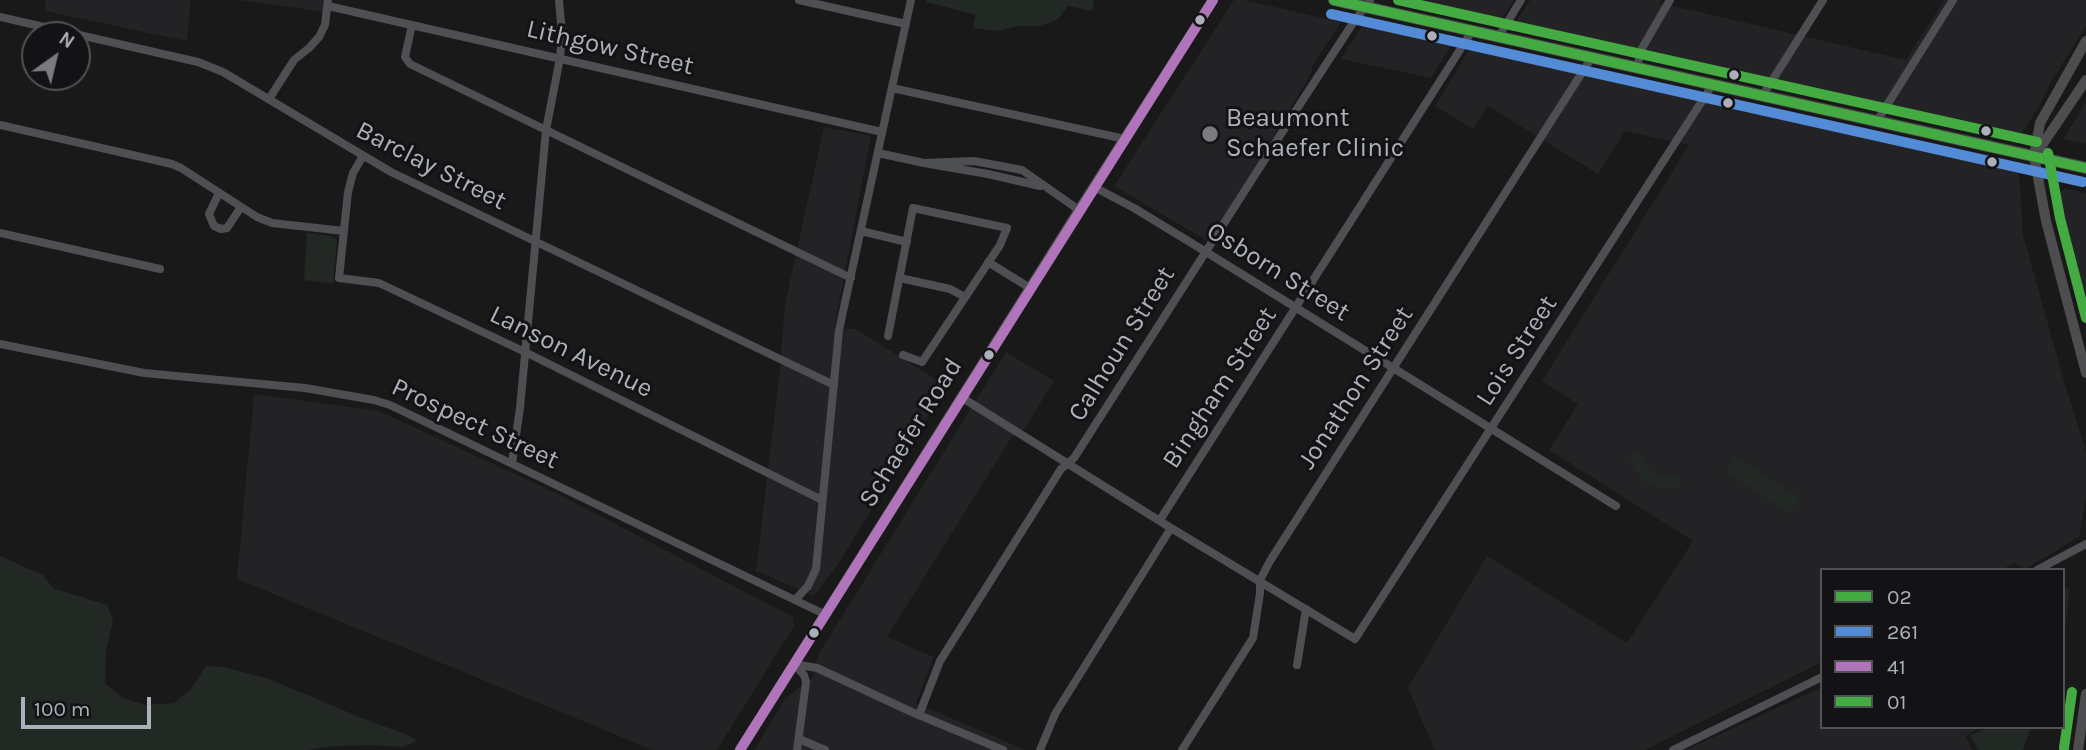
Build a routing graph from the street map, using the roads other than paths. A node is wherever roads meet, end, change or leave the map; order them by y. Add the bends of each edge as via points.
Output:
1 (559, 0) edge
2 (799, 0) edge
3 (911, 0) edge
4 (1213, 0) edge
5 (1334, 0) edge
6 (1521, 0) edge
7 (1670, 0) edge
8 (1823, 0) edge
9 (1953, 0) edge
10 (328, 3) edge
11 (1368, 3) edge
12 (0, 17) edge
13 (906, 24) junction
14 (412, 25) junction
15 (1472, 30) junction
16 (1499, 36) junction
17 (2086, 41) edge
18 (1592, 57) junction
19 (560, 58) junction
20 (1637, 68) junction
21 (2086, 80) edge
22 (1713, 84) junction
23 (892, 88) junction
24 (1763, 95) junction
25 (269, 99) junction
26 (1877, 121) junction
27 (0, 125) edge
28 (546, 130) junction
29 (882, 132) junction
30 (1125, 139) junction
31 (878, 153) junction
32 (363, 156) junction
33 (2034, 156) junction
34 (2086, 168) edge
35 (1094, 187) junction
36 (219, 193) junction
37 (241, 206) junction
38 (1079, 210) junction
39 (344, 230) junction
40 (861, 231) junction
41 (0, 233) edge
42 (535, 242) junction
43 (907, 242) junction
44 (1205, 252) junction
45 (988, 262) junction
46 (160, 269) dead end
47 (851, 278) junction
48 (901, 278) junction
49 (1030, 288) junction
50 (965, 297) junction
51 (1297, 308) junction
52 (888, 336) dead end
53 (0, 344) edge
54 (525, 352) junction
55 (903, 355) dead end
56 (1394, 368) junction
57 (2086, 373) edge
58 (834, 385) junction
59 (961, 397) junction
60 (1492, 428) junction
61 (512, 463) junction
62 (1067, 464) junction
63 (822, 500) junction
64 (1616, 506) dead end
65 (1160, 520) junction
66 (1171, 528) junction
67 (2086, 544) edge
68 (2041, 568) edge
69 (1260, 580) junction
70 (795, 600) junction
71 (1306, 609) junction
72 (824, 614) junction
73 (794, 664) junction
74 (1297, 665) dead end
75 (1820, 678) edge
76 (2086, 694) edge
77 (919, 715) junction
78 (799, 739) junction
79 (740, 750) edge
80 (797, 750) edge
81 (825, 750) edge
82 (1003, 750) edge
83 (1041, 750) edge
84 (1182, 750) edge
85 (1674, 750) edge
86 (2078, 750) edge

1 - 19 street
2 - 13 street
3 - 13 street
4 - 30 main road, Schaefer Road
5 - 11 main road
6 - 16 street
7 - 20 street via 1641,50
8 - 24 street
9 - 26 street
10 - 14 street, Lithgow Street
10 - 25 street via 319,37 293,60
11 - 15 main road
11 - 44 street, Calhoun Street
12 - 25 street, Barclay Street via 198,62
13 - 23 street
14 - 19 street, Lithgow Street
14 - 28 street via 407,62
15 - 16 main road
15 - 51 street, Bingham Street
16 - 18 main road
17 - 33 main road via 2040,123
18 - 20 main road
18 - 56 street, Jonathon Street
19 - 28 street
19 - 29 street, Lithgow Street
20 - 22 main road
21 - 33 main road
22 - 24 main road
22 - 60 street, Lois Street
23 - 29 street
23 - 30 street
24 - 26 main road
25 - 32 street, Barclay Street
26 - 33 main road
27 - 36 street via 172,164
28 - 42 street
28 - 47 street
29 - 31 street
30 - 35 main road, Schaefer Road
31 - 38 street via 1043,187
31 - 40 street
32 - 39 street, Lanson Avenue via 351,180
32 - 42 street, Barclay Street
33 - 34 main road
33 - 57 main road
35 - 38 main road, Schaefer Road
35 - 44 street, Osborn Street
36 - 37 street
36 - 37 street via 209,214 214,226 227,228
37 - 39 street via 272,223
38 - 49 main road, Schaefer Road
39 - 54 street, Lanson Avenue via 339,278 379,283
40 - 43 street
40 - 47 street
41 - 46 street
42 - 54 street
42 - 58 street, Barclay Street
43 - 45 street via 913,208 1007,228
43 - 48 street
44 - 51 street, Osborn Street
44 - 62 street, Calhoun Street
45 - 49 street
45 - 50 street
47 - 58 street via 839,330
48 - 50 street
48 - 52 street
49 - 59 main road, Schaefer Road
50 - 55 street via 922,362
51 - 56 street, Osborn Street
51 - 65 street, Bingham Street
53 - 61 street, Prospect Street via 144,373 305,388 374,400
54 - 61 street
54 - 63 street, Lanson Avenue
56 - 60 street, Osborn Street
56 - 69 street, Jonathon Street
58 - 63 street
59 - 62 street
59 - 72 main road, Schaefer Road
60 - 64 street, Osborn Street
60 - 71 street, Lois Street via 1355,639
61 - 70 street, Prospect Street
62 - 65 street
62 - 77 street, Calhoun Street via 940,661
63 - 70 street via 816,569
65 - 66 street
66 - 69 street
66 - 83 street via 1055,714
67 - 68 street
69 - 71 street
69 - 84 street, Jonathon Street via 1253,638
70 - 72 street, Prospect Street
71 - 74 street
72 - 73 main road, Schaefer Road
73 - 77 street via 817,668
73 - 78 street via 806,682
73 - 79 main road, Schaefer Road
75 - 85 street
76 - 86 main road
77 - 82 street
78 - 80 street
78 - 81 street

